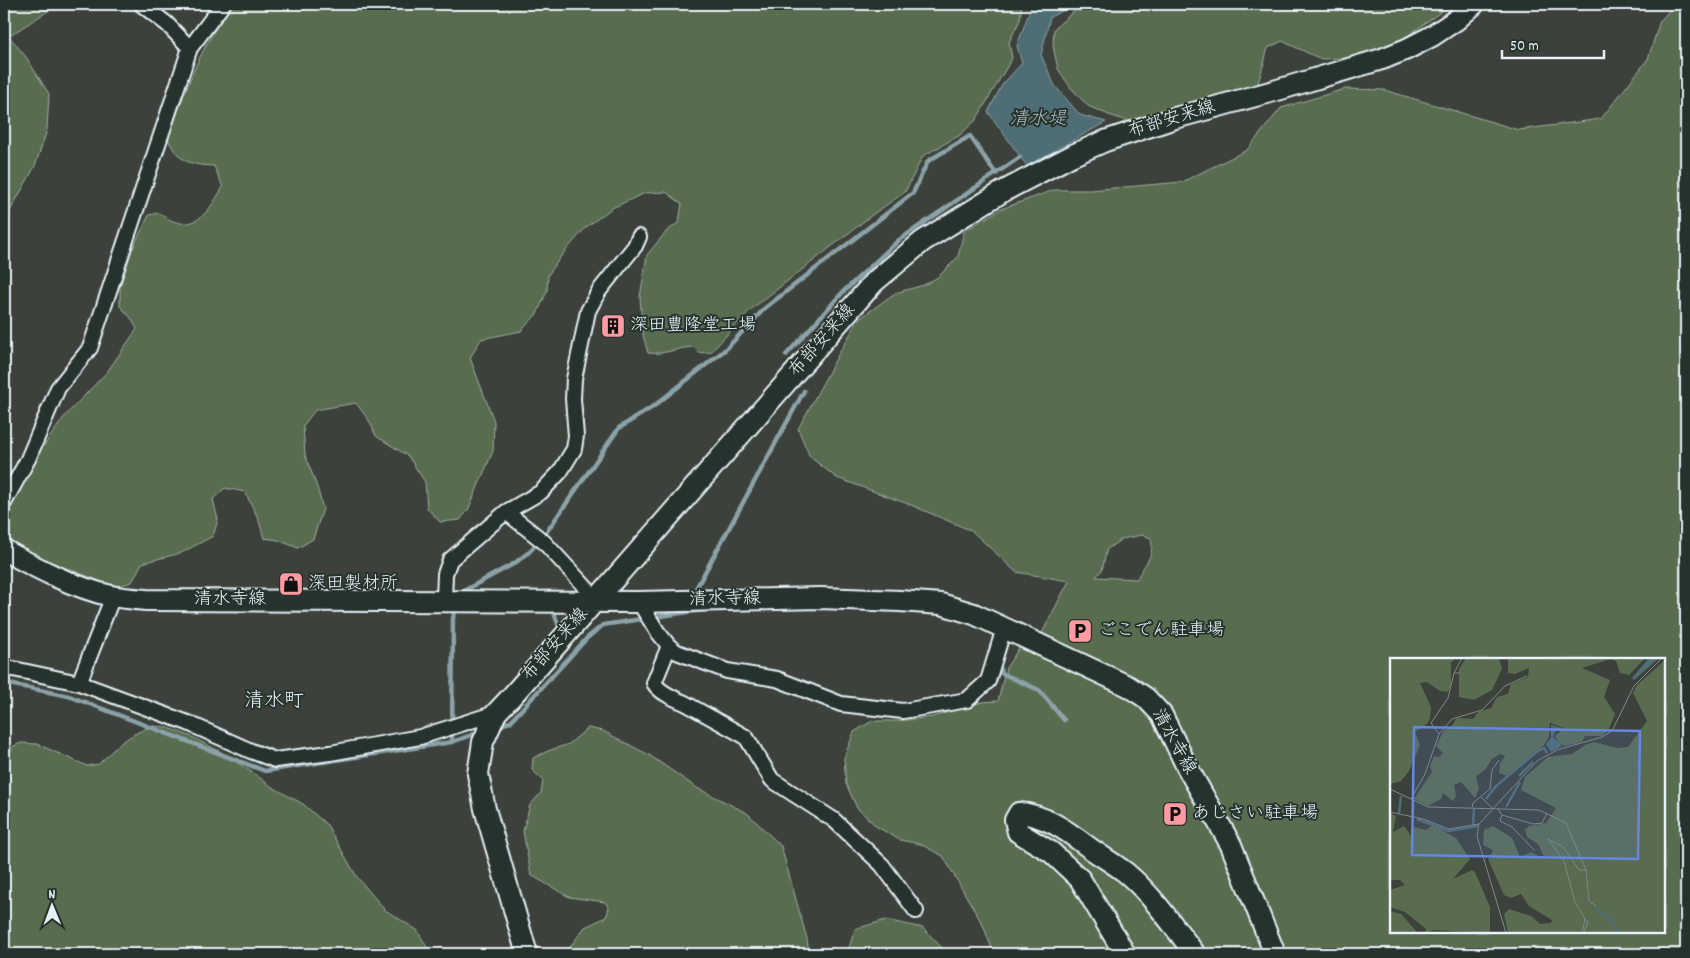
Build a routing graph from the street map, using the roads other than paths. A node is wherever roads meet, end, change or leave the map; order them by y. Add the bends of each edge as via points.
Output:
1 (141, 4) edge
2 (223, 4) edge
3 (1474, 4) edge
4 (190, 48) junction
5 (639, 237) dead end
6 (4, 503) edge
7 (506, 512) junction
8 (4, 550) edge
9 (112, 596) junction
10 (444, 600) junction
11 (594, 602) junction
12 (639, 602) junction
13 (1004, 628) junction
14 (669, 646) junction
15 (4, 667) edge
16 (78, 683) junction
17 (496, 713) junction
18 (916, 911) dead end
19 (527, 954) edge
20 (1125, 954) edge
21 (1195, 954) edge
22 (1275, 954) edge

1 - 4 street
2 - 4 street
3 - 11 main road, 布部安来線 via 1456,20 1407,49 1336,74 1175,118 1105,141 1002,192 923,241 874,282
4 - 6 street via 90,348 58,388 28,458
5 - 7 street via 588,311 574,379 574,450 560,472 541,492
7 - 10 street via 450,560 445,574
7 - 11 street via 544,542 590,592
8 - 9 main road, 清水寺線 via 47,574
9 - 10 main road, 清水寺線 via 146,600
9 - 16 street
10 - 11 main road, 清水寺線
11 - 12 main road, 清水寺線
11 - 17 main road, 布部安来線
12 - 13 main road, 清水寺線 via 820,598 900,601 941,604
12 - 14 street
13 - 14 street via 988,681 967,700 903,711 841,704 777,679 727,672
13 - 22 main road, 清水寺線 via 1128,686 1146,698 1162,716 1231,845
14 - 18 street via 655,678 656,687 746,737 772,780 834,820 882,865
15 - 16 street
16 - 17 street via 188,723 275,760 420,737
17 - 19 main road, 布部安来線 via 483,742 478,774
20 - 21 main road via 1080,879 1051,852 1018,832 1015,820 1019,813 1050,821 1068,831 1126,873 1157,905

